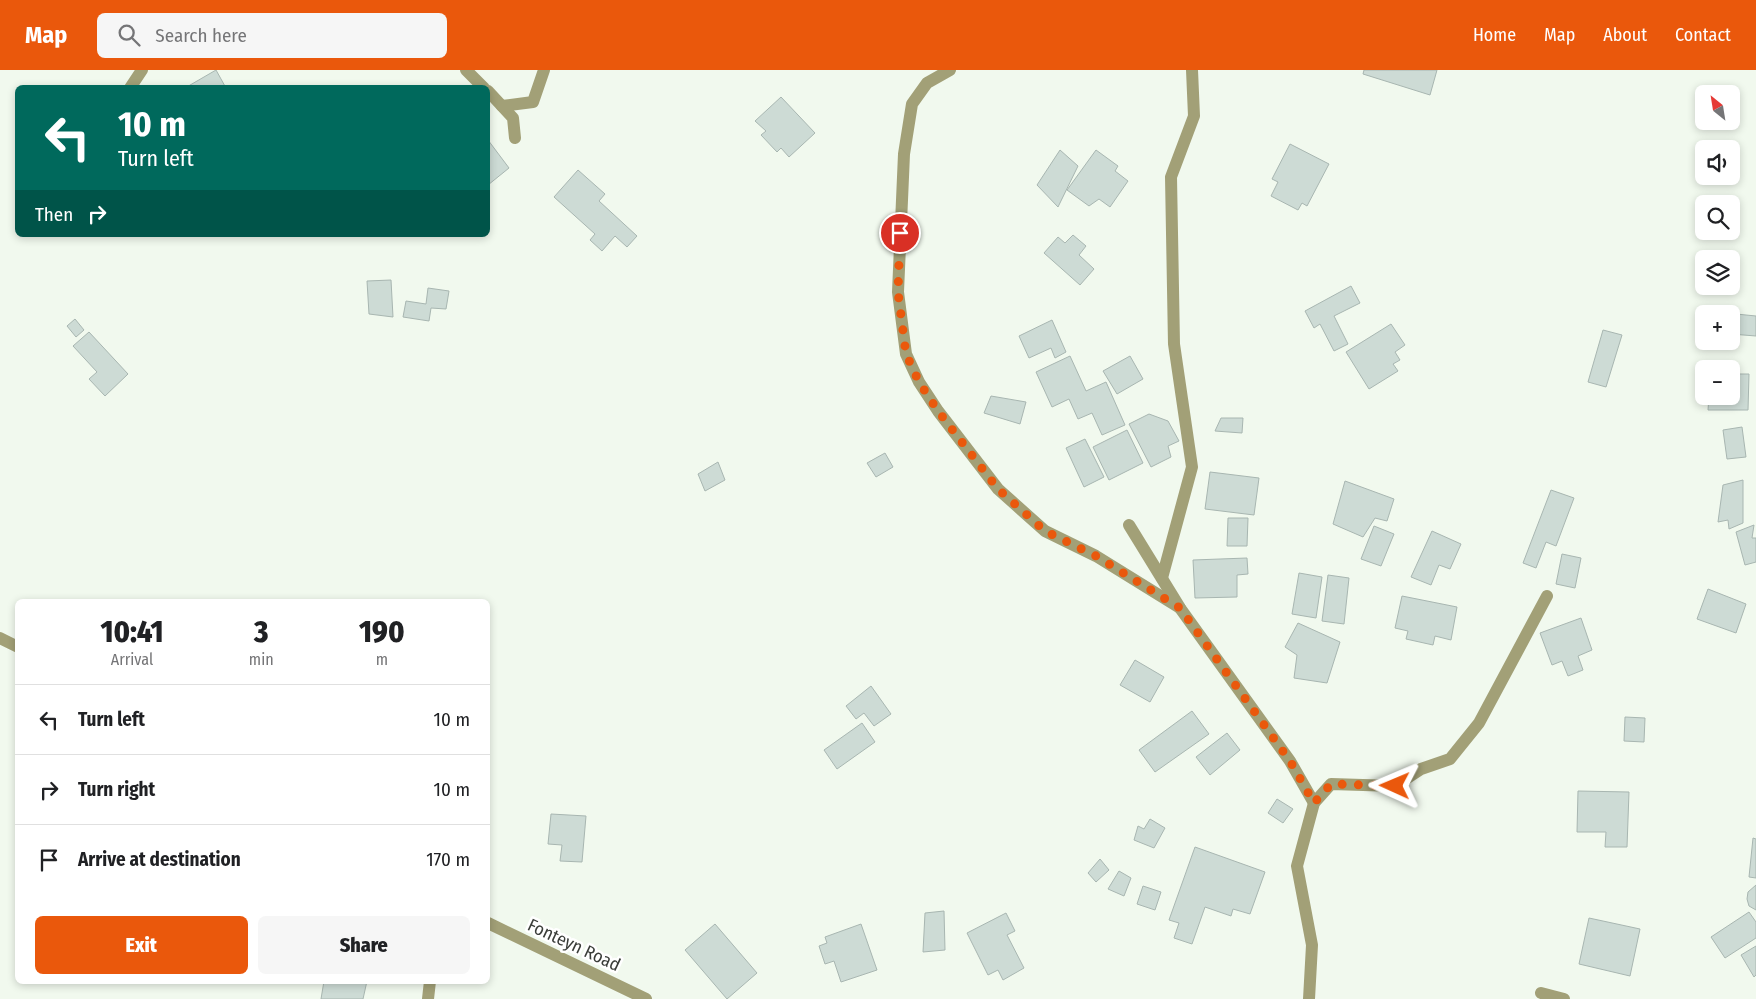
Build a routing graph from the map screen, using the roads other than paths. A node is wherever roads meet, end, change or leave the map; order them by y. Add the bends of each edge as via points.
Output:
1 (142, 70) edge
2 (466, 70) edge
3 (544, 70) edge
4 (950, 70) edge
5 (1192, 70) edge
6 (132, 85) edge
7 (481, 85) edge
8 (490, 93) edge
9 (502, 106) junction
10 (515, 138) dead end
11 (1130, 525) dead end
12 (1162, 578) junction
13 (1547, 596) dead end
14 (1180, 608) junction
15 (0, 638) edge
16 (15, 646) edge
17 (1314, 803) junction
18 (490, 925) edge
19 (430, 984) edge
20 (1542, 993) dead end
21 (428, 999) edge
22 (646, 999) edge
23 (1309, 999) edge
24 (1564, 999) edge

1 - 6 street
2 - 7 street
3 - 9 street via 533,102
4 - 14 street via 927,83 912,104 904,154 898,292 906,354 938,411 998,489 1045,531 1096,556
5 - 12 street via 1194,116 1172,177 1174,344 1192,467
8 - 9 street
9 - 10 street via 513,118
11 - 12 street
12 - 14 street
13 - 17 street via 1479,723 1450,759 1420,769 1395,786 1331,784
14 - 17 street via 1290,761
15 - 16 street
17 - 23 street via 1297,866 1312,945
18 - 22 street, Fonteyn Road
19 - 21 street
20 - 24 street

